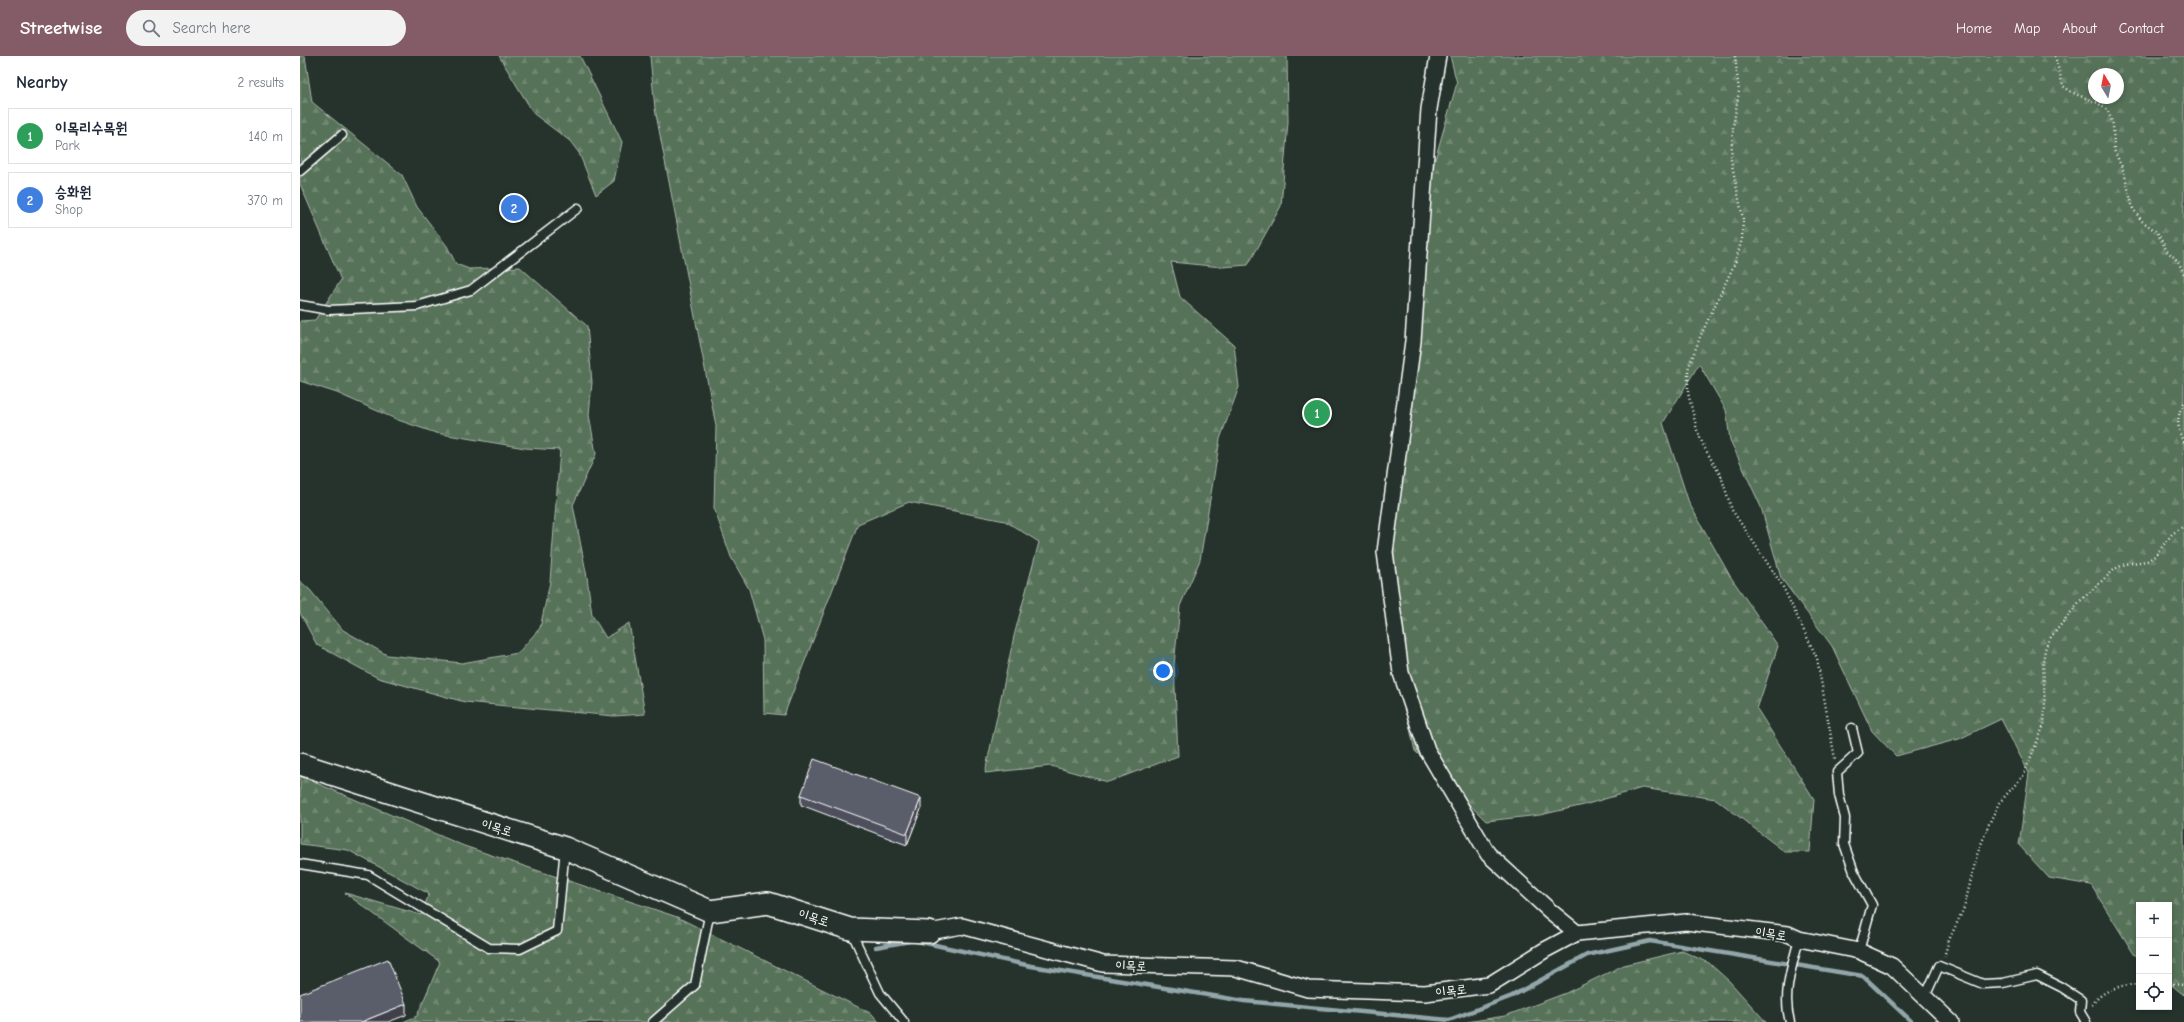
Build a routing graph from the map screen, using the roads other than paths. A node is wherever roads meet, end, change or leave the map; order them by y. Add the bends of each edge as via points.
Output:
1 (1438, 56) edge
2 (342, 135) dead end
3 (300, 171) edge
4 (578, 208) dead end
5 (300, 305) edge
6 (1852, 728) dead end
7 (300, 764) edge
8 (565, 848) junction
9 (300, 864) edge
10 (710, 911) junction
11 (850, 929) junction
12 (928, 932) joint
13 (1577, 932) junction
14 (1799, 938) junction
15 (1859, 951) junction
16 (1925, 997) junction
17 (653, 1022) edge
18 (904, 1022) edge
19 (1790, 1022) edge
20 (1951, 1022) edge
21 (2086, 1022) edge

1 - 13 street via 1429,109 1412,341 1385,552 1401,673 1428,750 1488,854 1550,911
2 - 3 lane
4 - 5 lane via 471,290 417,306 329,310
6 - 15 lane via 1858,753 1837,772 1845,818 1844,844 1854,872 1872,905
7 - 8 street, 이목로
8 - 9 lane via 557,931 520,949 489,948 368,875
8 - 10 street, 이목로
10 - 11 street, 이목로 via 768,903
10 - 17 lane via 695,985
11 - 12 street, 이목로
11 - 18 lane via 880,993
12 - 13 street, 이목로 via 962,926 1103,964 1236,968 1308,989 1425,993 1489,985
13 - 14 street, 이목로 via 1686,922 1788,934
14 - 15 street, 이목로
14 - 19 lane via 1787,986 1787,1011
15 - 16 street, 이목로 via 1892,966
16 - 20 street, 이목로
16 - 21 lane via 1939,966 1983,984 2002,983 2037,975 2081,1000 2080,1012

